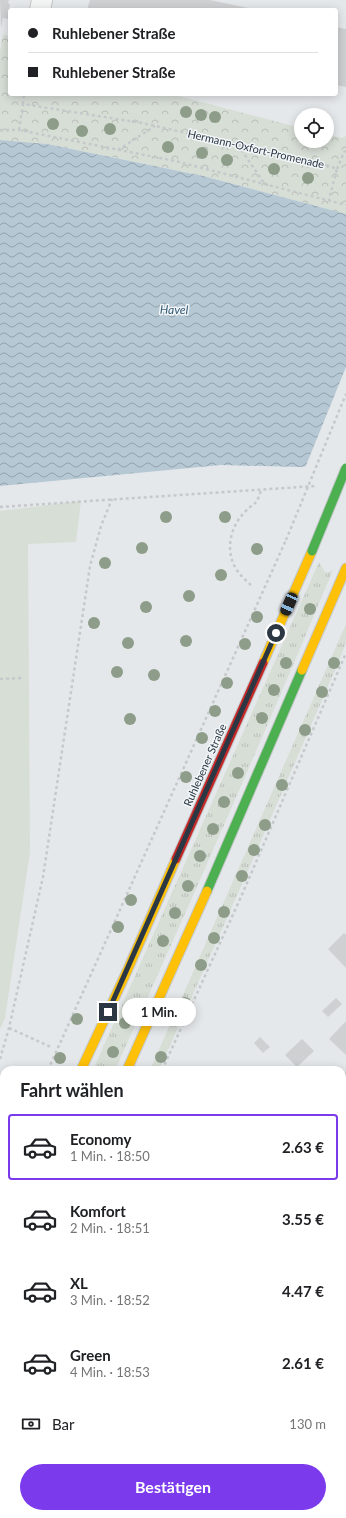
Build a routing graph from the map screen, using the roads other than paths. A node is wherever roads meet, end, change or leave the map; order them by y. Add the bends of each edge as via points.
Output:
1 (346, 468) edge
2 (346, 568) edge
3 (83, 1066) edge
4 (129, 1066) edge

1 - 3 main road, Ruhlebener Straße, bridge via 312,551
2 - 4 main road via 224,853

